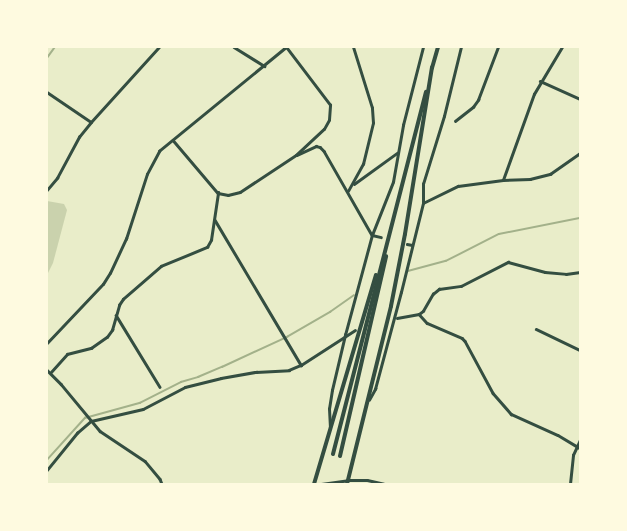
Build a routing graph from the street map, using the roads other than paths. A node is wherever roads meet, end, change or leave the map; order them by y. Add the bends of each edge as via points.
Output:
1 (159, 47) edge
2 (234, 47) edge
3 (286, 47) edge
4 (353, 47) edge
5 (423, 47) edge
6 (438, 47) edge
7 (461, 47) edge
8 (498, 47) edge
9 (562, 47) edge
10 (264, 66) junction
11 (432, 67) junction
12 (540, 81) junction
13 (47, 92) edge
14 (580, 99) edge
15 (455, 120) dead end
16 (91, 122) junction
17 (173, 140) junction
18 (397, 153) junction
19 (580, 153) edge
20 (296, 155) junction
21 (503, 180) junction
22 (354, 184) junction
23 (402, 186) junction
24 (47, 190) edge
25 (348, 191) junction
26 (218, 193) junction
27 (423, 203) junction
28 (215, 219) junction
29 (372, 235) junction
30 (381, 237) dead end
31 (407, 244) dead end
32 (412, 246) junction
33 (380, 270) junction
34 (580, 272) edge
35 (419, 314) junction
36 (116, 315) junction
37 (397, 318) dead end
38 (536, 329) dead end
39 (355, 330) dead end
40 (345, 335) junction
41 (47, 343) edge
42 (580, 350) edge
43 (301, 365) junction
44 (47, 370) edge
45 (51, 372) junction
46 (160, 387) dead end
47 (366, 408) junction
48 (90, 420) junction
49 (330, 428) junction
50 (580, 440) edge
51 (576, 446) junction
52 (580, 448) edge
53 (333, 454) dead end
54 (340, 456) dead end
55 (47, 470) edge
56 (348, 482) edge
57 (162, 484) edge
58 (314, 484) edge
59 (321, 484) edge
60 (384, 484) edge
61 (570, 484) edge

1 - 16 street
2 - 10 street
3 - 10 street
3 - 20 street via 330,105 331,111 324,129
4 - 22 street via 372,108 373,123 368,148
5 - 18 street
6 - 11 highway
7 - 27 street via 444,116 423,184
8 - 15 street via 478,100 473,107
9 - 12 street
10 - 17 street
11 - 23 highway
11 - 47 highway via 405,234 391,306
12 - 14 street
12 - 21 street
13 - 16 street
16 - 24 street
17 - 26 street
17 - 41 street via 159,151 154,159 126,239 110,273 103,284
18 - 22 street
18 - 29 street via 393,182
19 - 21 street via 550,174 530,179
20 - 25 street via 316,146 320,147
20 - 26 street via 240,192 228,195
21 - 27 street via 458,186
22 - 25 street
23 - 33 highway
23 - 54 highway
25 - 29 street
26 - 28 street
27 - 32 street
28 - 36 street via 212,240 207,247 161,266 128,293 119,305
28 - 43 street
29 - 30 street
29 - 40 street
31 - 32 street
32 - 47 street via 375,389
33 - 49 highway via 374,280
33 - 53 highway
34 - 35 street via 545,272 508,262 461,286 439,289
35 - 37 street
35 - 51 street via 427,323 465,341 493,393 511,414
36 - 45 street via 112,330 102,341 91,348 67,354
36 - 46 street
38 - 42 street
39 - 40 street
40 - 43 street
40 - 49 street via 331,396
43 - 48 street via 289,370 256,372 185,387 143,409
44 - 45 street
45 - 48 street
47 - 56 highway
48 - 55 street
48 - 57 street via 100,431 145,460
49 - 58 highway
50 - 51 street
51 - 52 street
51 - 61 street
56 - 59 street
56 - 60 street via 367,480

